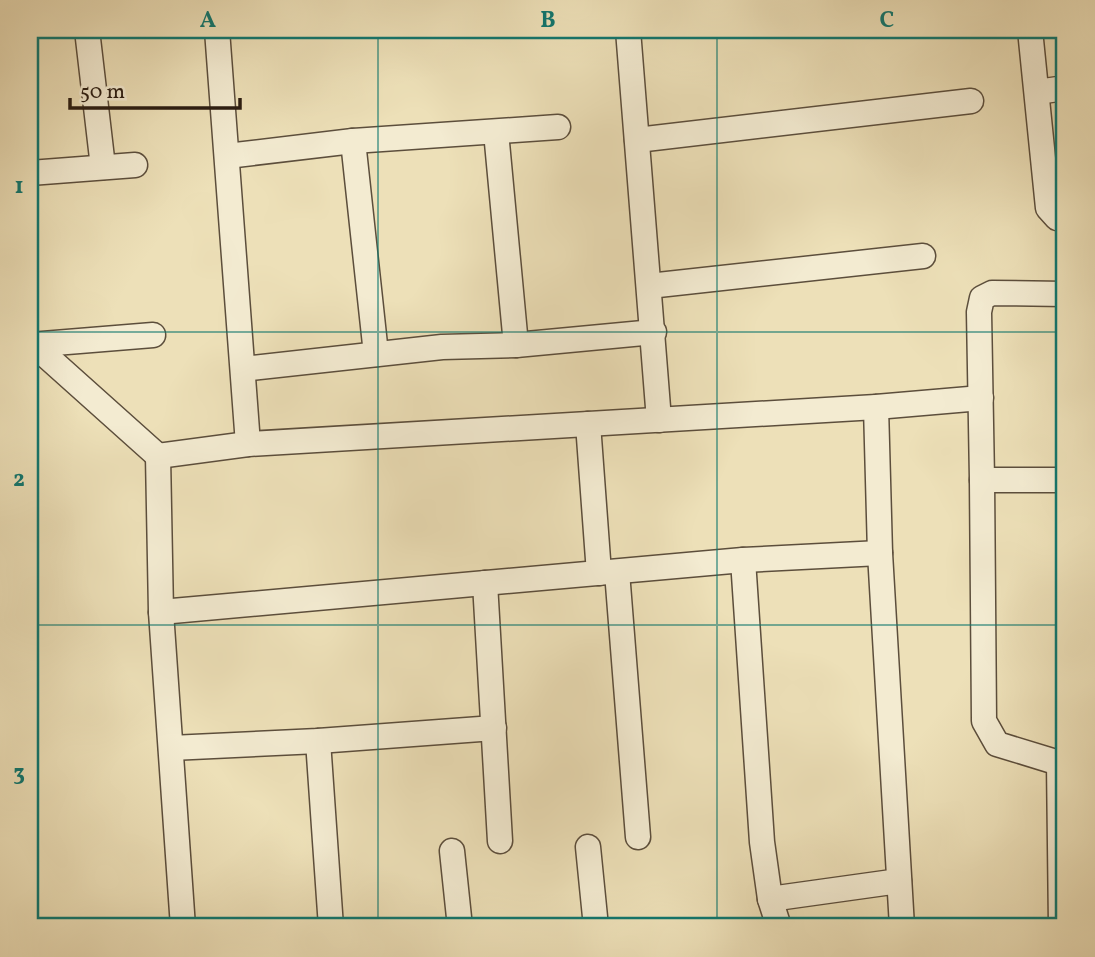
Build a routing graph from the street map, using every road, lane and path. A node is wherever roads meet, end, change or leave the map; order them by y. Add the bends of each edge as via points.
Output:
1 (87, 30) edge
2 (217, 30) edge
3 (628, 30) edge
4 (1030, 30) edge
5 (1065, 88) edge
6 (1037, 92) junction
7 (971, 101) dead end
8 (558, 127) dead end
9 (496, 132) junction
10 (637, 140) junction
11 (353, 141) junction
12 (227, 156) junction
13 (135, 165) dead end
14 (103, 167) junction
15 (30, 173) edge
16 (1065, 220) edge
17 (923, 256) dead end
18 (649, 286) junction
19 (1065, 294) edge
20 (654, 332) junction
21 (153, 335) dead end
22 (32, 345) edge
23 (516, 345) junction
24 (376, 354) junction
25 (243, 369) junction
26 (981, 398) junction
27 (876, 407) junction
28 (660, 420) junction
29 (587, 424) junction
30 (248, 444) junction
31 (158, 456) junction
32 (982, 480) junction
33 (1065, 480) edge
34 (880, 552) junction
35 (743, 561) junction
36 (608, 573) junction
37 (485, 583) junction
38 (161, 612) junction
39 (494, 728) junction
40 (318, 741) junction
41 (171, 748) junction
42 (638, 837) dead end
43 (500, 841) dead end
44 (588, 847) dead end
45 (452, 851) dead end
46 (898, 881) junction
47 (770, 899) junction
48 (183, 927) edge
49 (331, 927) edge
50 (460, 927) edge
51 (596, 927) edge
52 (779, 927) edge
53 (902, 927) edge
54 (1061, 927) edge

1 - 14 street
2 - 12 street
3 - 10 street
4 - 6 street
5 - 6 street
6 - 16 street via 1048,208
7 - 10 street
8 - 9 street
9 - 11 street
9 - 23 street
10 - 18 street
11 - 12 street
11 - 24 street
12 - 25 street
13 - 14 street
14 - 15 street
17 - 18 street
18 - 20 street
19 - 26 street via 992,293 982,298
20 - 23 street
20 - 28 street
21 - 22 street
22 - 31 street
23 - 24 street
24 - 25 street
25 - 30 street
26 - 27 street
26 - 32 street
27 - 28 street
27 - 34 street
28 - 29 street
29 - 30 street
29 - 36 street
30 - 31 street
31 - 38 street
32 - 33 street
32 - 54 street via 984,721 997,744 1059,763
34 - 35 street
34 - 46 street
35 - 36 street
35 - 47 street
36 - 37 street
36 - 42 street
37 - 38 street
37 - 39 street
38 - 41 street
39 - 40 street
39 - 43 street
40 - 41 street
40 - 49 street
41 - 48 street
44 - 51 street
45 - 50 street
46 - 47 street
46 - 53 street
47 - 52 street

